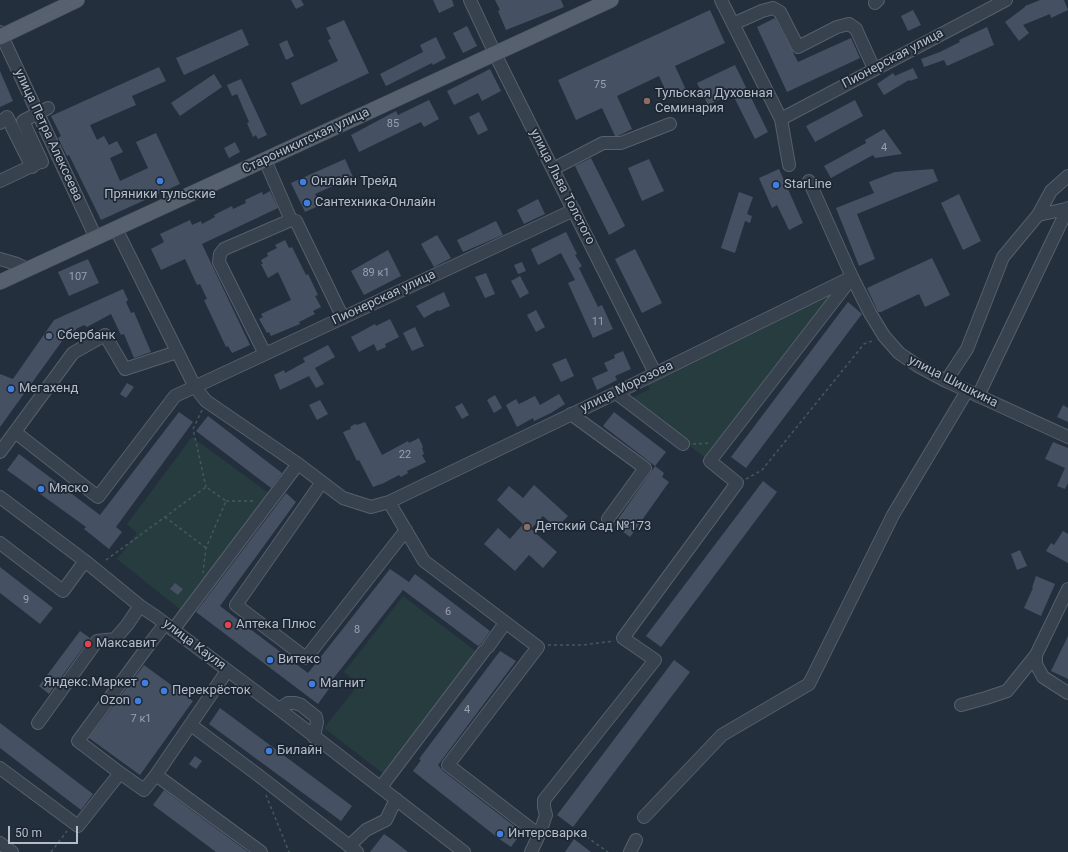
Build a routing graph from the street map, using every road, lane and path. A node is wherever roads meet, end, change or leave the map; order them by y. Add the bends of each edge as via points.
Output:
1 (77, 0) edge
2 (470, 0) edge
3 (610, 0) edge
4 (721, 0) edge
5 (1006, 0) edge
6 (733, 24) junction
7 (1, 35) edge
8 (495, 54) junction
9 (874, 69) junction
10 (43, 111) junction
11 (781, 119) junction
12 (0, 123) edge
13 (670, 124) dead end
14 (57, 154) junction
15 (265, 160) junction
16 (37, 164) junction
17 (788, 165) dead end
18 (553, 169) junction
19 (1068, 176) edge
20 (0, 181) edge
21 (809, 181) dead end
22 (1067, 209) edge
23 (574, 210) junction
24 (1038, 216) junction
25 (291, 220) junction
26 (116, 229) junction
27 (96, 238) junction
28 (0, 259) edge
29 (28, 269) junction
30 (852, 277) junction
31 (0, 282) edge
32 (343, 318) junction
33 (884, 336) junction
34 (177, 352) junction
35 (265, 354) junction
36 (655, 373) junction
37 (946, 381) junction
38 (195, 387) junction
39 (616, 393) junction
40 (973, 393) junction
41 (206, 401) junction
42 (571, 414) junction
43 (15, 432) junction
44 (1068, 437) edge
45 (725, 443) junction
46 (683, 444) joint
47 (0, 452) edge
48 (298, 464) junction
49 (322, 482) junction
50 (737, 483) junction
51 (206, 487) junction
52 (271, 500) junction
53 (1, 501) edge
54 (226, 501) junction
55 (389, 502) junction
56 (165, 517) junction
57 (608, 519) dead end
58 (406, 530) junction
59 (0, 543) edge
60 (206, 548) junction
61 (106, 560) dead end
62 (85, 561) junction
63 (202, 574) dead end
64 (1068, 589) edge
65 (140, 606) junction
66 (505, 623) junction
67 (169, 627) junction
68 (627, 640) junction
69 (538, 647) junction
70 (1036, 660) junction
71 (226, 670) junction
72 (1068, 693) edge
73 (961, 704) dead end
74 (279, 709) junction
75 (38, 723) dead end
76 (191, 725) junction
77 (314, 737) junction
78 (0, 768) edge
79 (120, 772) junction
80 (156, 775) junction
81 (258, 775) junction
82 (381, 787) junction
83 (396, 799) junction
84 (644, 817) dead end
85 (73, 823) junction
86 (540, 832) junction
87 (636, 840) dead end
88 (0, 843) edge
89 (353, 849) edge
90 (12, 852) edge
91 (51, 852) edge
92 (261, 852) edge
93 (289, 852) edge
94 (464, 852) edge
95 (531, 852) edge
96 (608, 852) edge
97 (630, 852) edge

1 - 7 main road
2 - 8 street, улица Льва Толстого
3 - 8 main road, Староникитская улица
4 - 6 street
5 - 9 street, Пионерская улица
6 - 9 street via 773,8 780,12 798,46 849,24 856,28
6 - 11 street
7 - 10 street, улица Петра Алексеева
8 - 15 main road, Староникитская улица
8 - 18 street, улица Льва Толстого
9 - 11 street, Пионерская улица
10 - 14 street, улица Петра Алексеева
10 - 16 street via 22,121
11 - 17 street
12 - 16 street via 7,117
13 - 18 street via 621,143 603,143
14 - 16 street
14 - 27 street, улица Петра Алексеева
15 - 25 street
15 - 26 main road, Староникитская улица
16 - 20 street
18 - 23 street, улица Льва Толстого
19 - 24 street via 1051,191
21 - 30 street, улица Шишкина
22 - 24 street
22 - 40 street
23 - 32 street, Пионерская улица
23 - 36 street, улица Льва Толстого
24 - 37 street via 1003,257 967,349
25 - 32 street via 296,221
25 - 35 street via 220,254 219,262
26 - 27 main road, Староникитская улица
26 - 34 street, улица Морозова
27 - 29 main road, Староникитская улица
28 - 29 street
29 - 31 main road, Староникитская улица
30 - 33 street, улица Шишкина
30 - 36 street, улица Морозова
30 - 45 street
32 - 35 street, Пионерская улица
33 - 37 street, улица Шишкина via 899,353
33 - 50 path via 864,344 762,470
34 - 38 street, улица Морозова
34 - 43 street via 125,369 104,335 73,353
35 - 38 street, Пионерская улица
36 - 39 street, улица Морозова
37 - 40 street, улица Шишкина
38 - 41 street, улица Морозова
38 - 43 street, Пионерская улица via 175,396 98,497
39 - 42 street, улица Морозова
39 - 46 street
40 - 44 street, улица Шишкина
40 - 84 street via 893,516 808,684 722,735
41 - 48 street, улица Морозова
41 - 51 path via 193,429
42 - 55 street, улица Морозова
42 - 57 street via 645,468
43 - 47 street
45 - 46 path
45 - 50 street via 710,462
48 - 49 street, улица Морозова
48 - 52 street
49 - 55 street, улица Морозова via 343,498 371,507
49 - 58 street via 236,605 306,658
50 - 68 street via 623,638
51 - 54 path
51 - 56 path
52 - 54 path
52 - 67 street
53 - 62 street, улица Кауля
54 - 60 path
55 - 58 street
56 - 60 path
56 - 61 path
58 - 66 street via 424,562
59 - 62 street via 63,591
60 - 63 path
62 - 65 street, улица Кауля
64 - 70 street
65 - 67 street, улица Кауля
65 - 75 street via 115,639 97,641
66 - 69 street
66 - 82 street
67 - 71 street, улица Кауля
67 - 79 street via 151,642 78,741
68 - 69 path via 549,644
68 - 86 street via 655,660 544,800 546,815
69 - 86 street via 448,765
70 - 72 street via 1043,676
70 - 73 street via 1007,691
71 - 74 street, улица Кауля
71 - 76 street
74 - 77 street, улица Кауля
74 - 77 street via 288,703 295,703 316,717 317,728
76 - 80 street
76 - 81 street
77 - 82 street, улица Кауля
78 - 85 street
79 - 80 street via 144,790
79 - 85 street via 78,826
80 - 92 street
81 - 89 street
81 - 93 path
82 - 83 street, улица Кауля
83 - 89 street via 386,820 366,830
83 - 94 street, улица Кауля
85 - 91 path
86 - 95 street
86 - 96 path via 581,833
87 - 97 street
88 - 90 street

